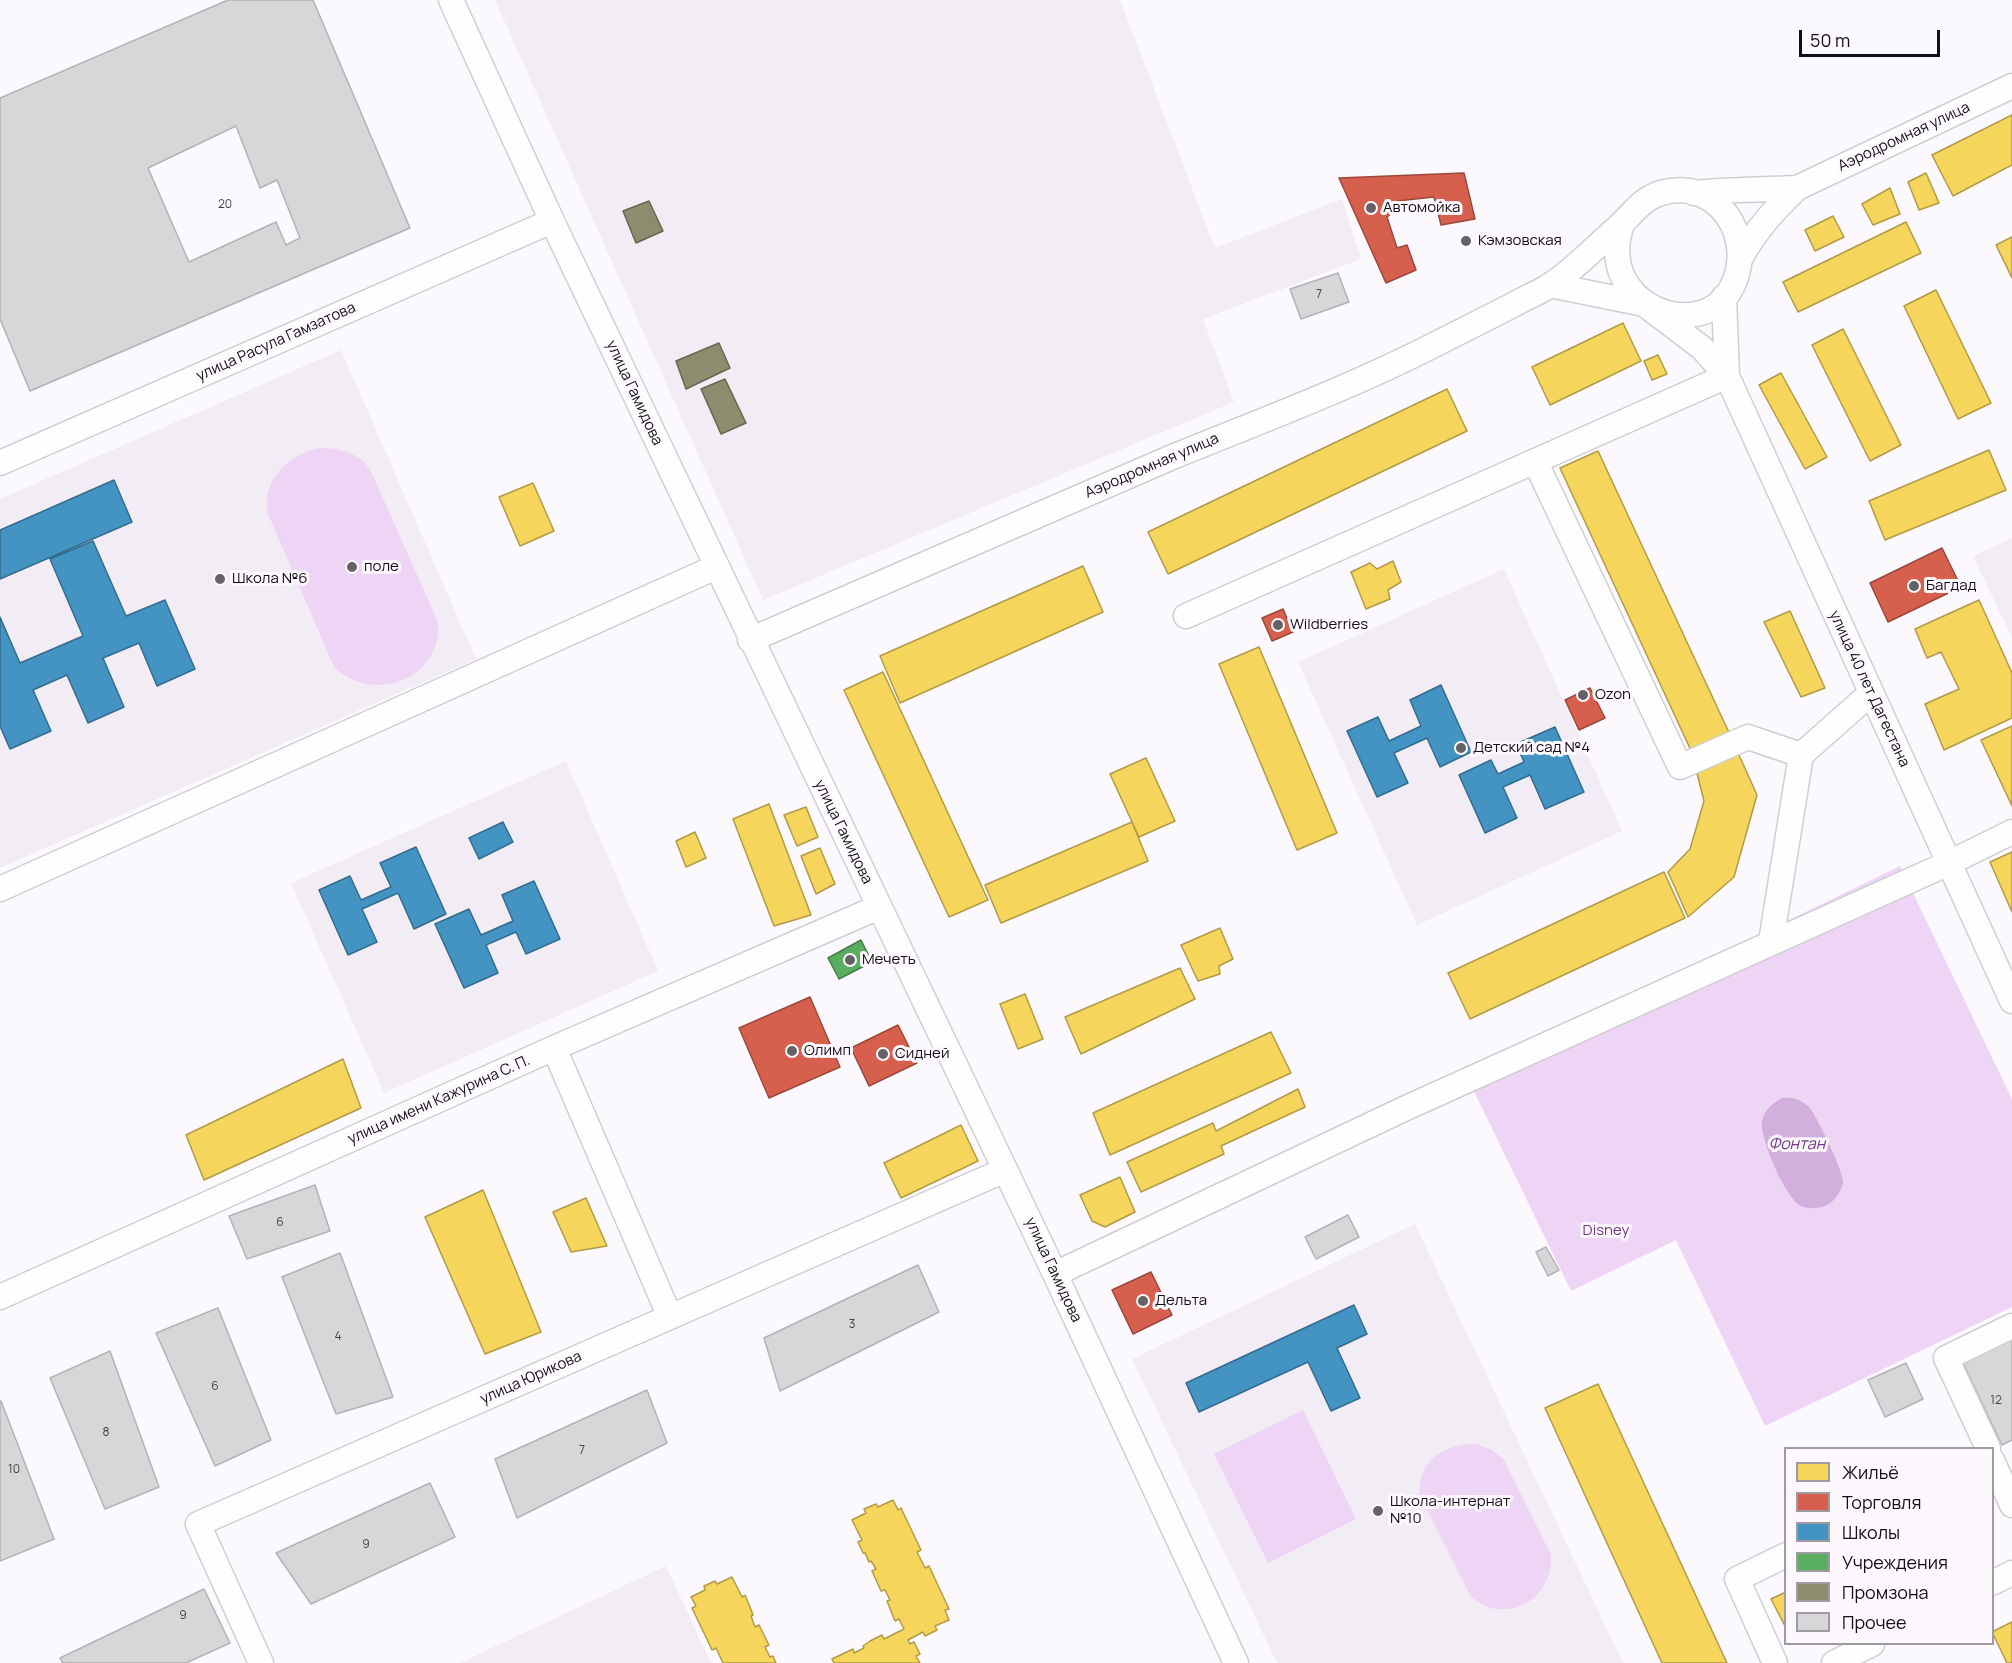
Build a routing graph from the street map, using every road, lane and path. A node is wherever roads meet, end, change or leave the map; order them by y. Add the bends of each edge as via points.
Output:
1 (451, 0) edge
2 (2012, 86) edge
3 (1797, 188) junction
4 (1694, 193) junction
5 (552, 221) junction
6 (1622, 224) junction
7 (1740, 259) junction
8 (1550, 285) junction
9 (1724, 297) junction
10 (1644, 304) junction
11 (1727, 376) junction
12 (1535, 461) junction
13 (0, 463) edge
14 (716, 567) junction
15 (1186, 616) dead end
16 (750, 640) junction
17 (1871, 693) junction
18 (1801, 755) junction
19 (2012, 832) edge
20 (1949, 863) junction
21 (0, 889) edge
22 (879, 908) junction
23 (1771, 942) junction
24 (2012, 1001) edge
25 (554, 1048) junction
26 (1005, 1170) junction
27 (1054, 1274) junction
28 (0, 1298) edge
29 (670, 1317) junction
30 (2012, 1326) edge
31 (1987, 1447) edge
32 (1994, 1464) edge
33 (2012, 1505) edge
34 (1784, 1556) edge
35 (2012, 1573) edge
36 (1994, 1582) edge
37 (1870, 1645) edge
38 (261, 1663) edge
39 (1236, 1663) edge
40 (1775, 1663) edge
41 (1834, 1663) edge

1 - 5 street, улица Гамидова
2 - 3 street, Аэродромная улица
3 - 4 street
3 - 7 street via 1769,214
4 - 6 street via 1668,191 1646,199
4 - 7 street via 1728,216 1738,237
5 - 13 street, улица Расула Гамзатова
5 - 14 street, улица Гамидова
6 - 8 street, Аэродромная улица
6 - 10 street via 1616,243 1617,261 1627,286
7 - 9 street via 1732,287
8 - 10 street
8 - 16 street, Аэродромная улица via 1405,360 983,537
9 - 10 street via 1709,309 1687,315
9 - 11 street
10 - 11 street via 1702,348
11 - 12 street
11 - 17 street, улица 40 лет Дагестана
12 - 15 street
12 - 18 street via 1680,767 1748,737
14 - 16 street, улица Гамидова
14 - 21 street
16 - 22 street, улица Гамидова
17 - 18 street
17 - 20 street, улица 40 лет Дагестана
18 - 23 street
19 - 20 street
20 - 23 street
20 - 24 street, улица 40 лет Дагестана
22 - 25 street, улица имени Кажурина С. П.
22 - 26 street, улица Гамидова
23 - 27 street
25 - 28 street, улица имени Кажурина С. П.
25 - 29 street
26 - 27 street, улица Гамидова
26 - 29 street, улица Юрикова
27 - 39 street, улица Гамидова
29 - 38 street, улица Юрикова via 198,1524
30 - 31 street via 1946,1358
32 - 33 street
34 - 40 street via 1737,1579
35 - 36 street
37 - 41 street

